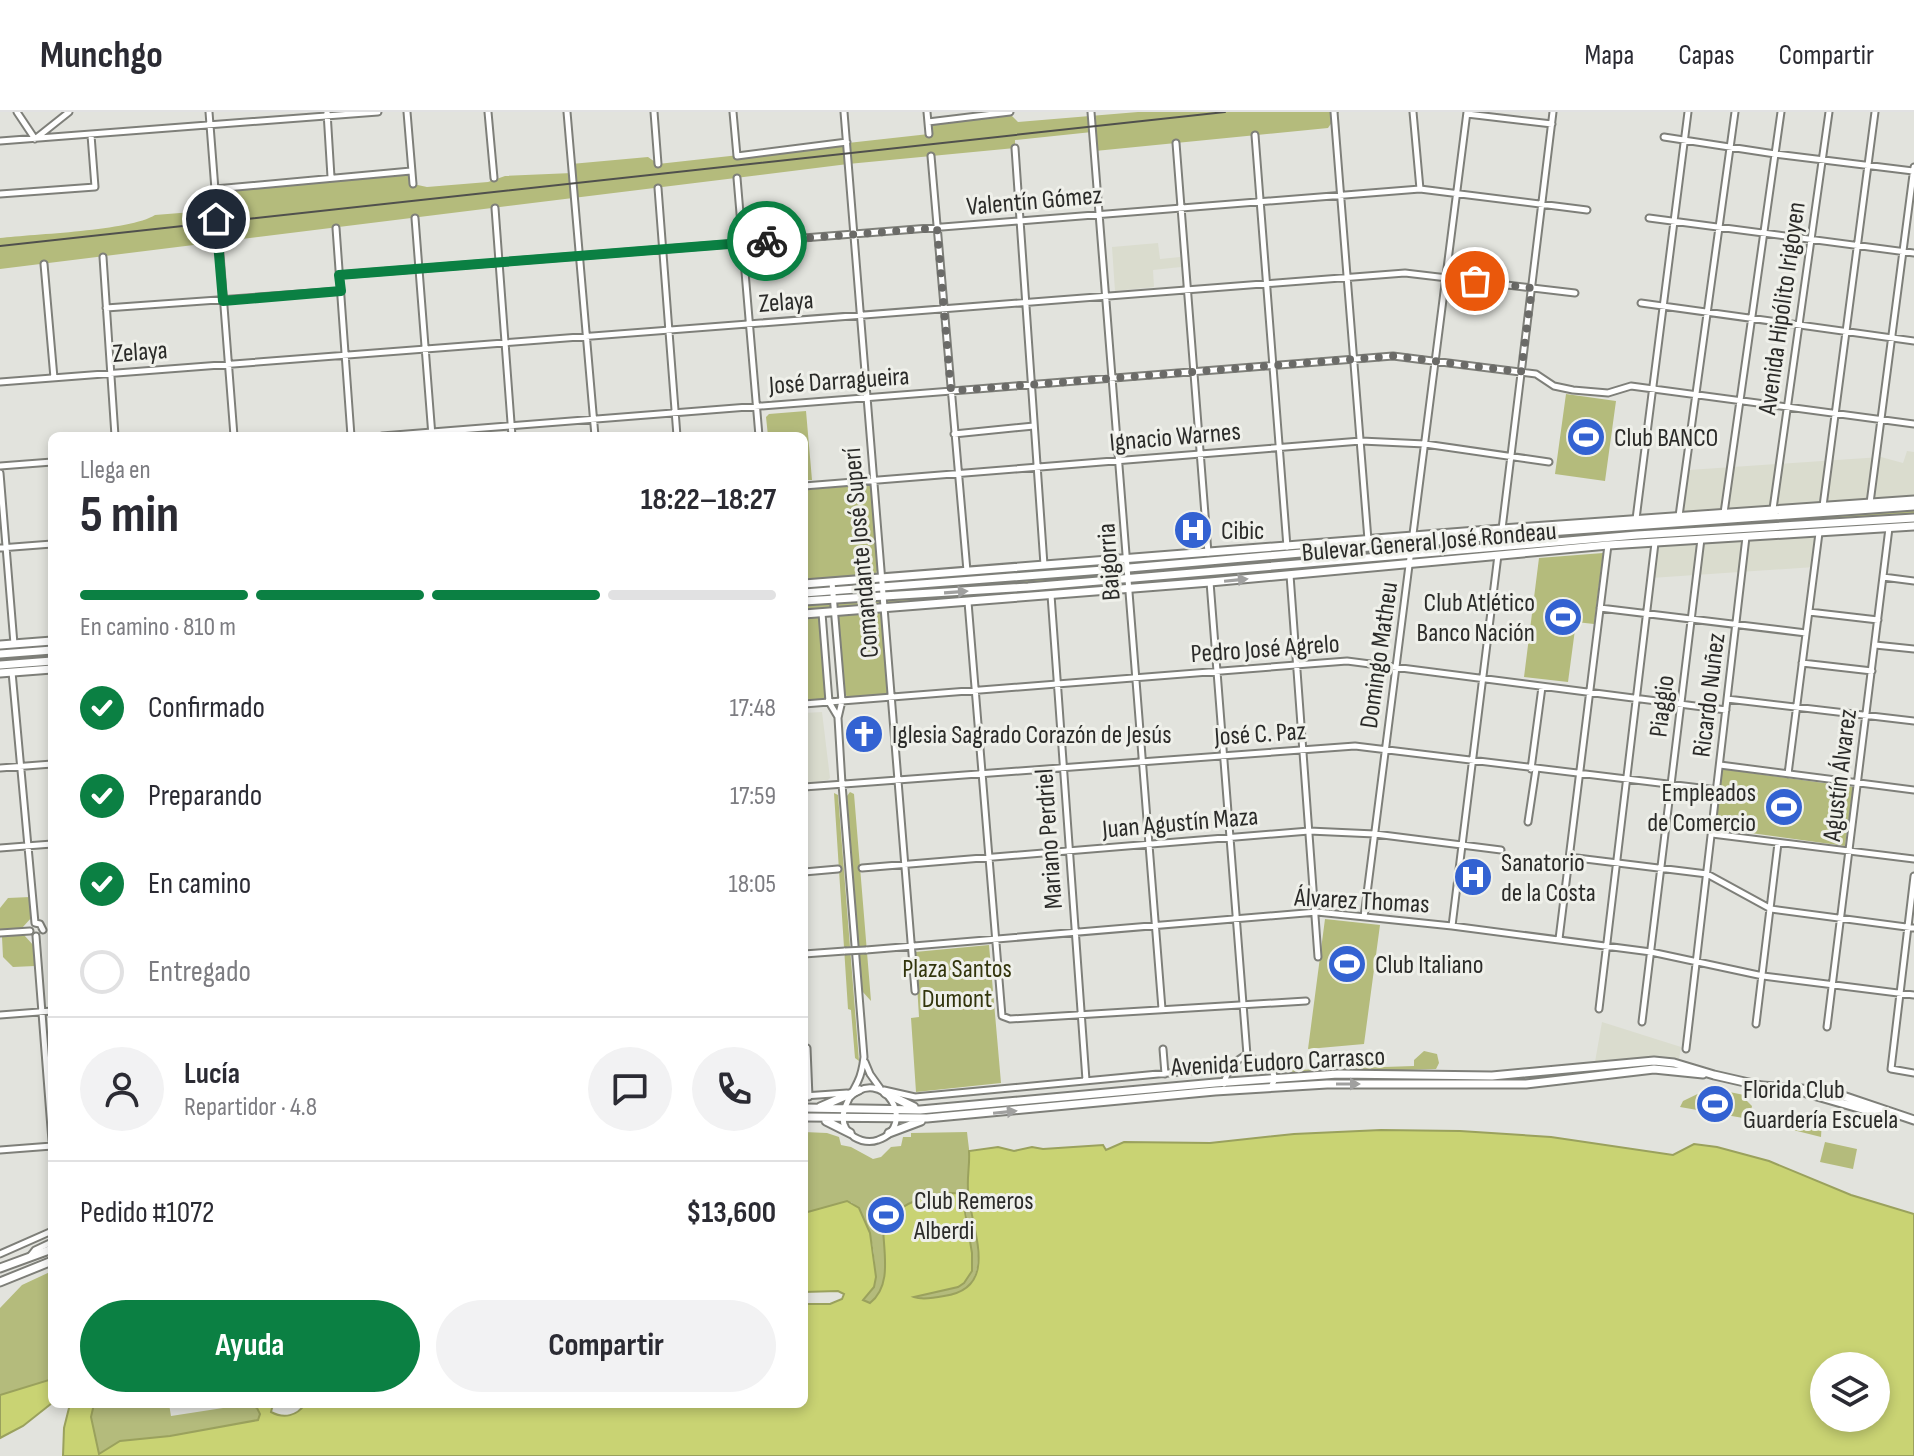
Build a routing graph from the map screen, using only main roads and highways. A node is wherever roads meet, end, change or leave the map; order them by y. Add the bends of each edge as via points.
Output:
1 (1914, 500) edge
2 (1843, 506) junction
3 (1914, 506) edge
4 (1861, 510) junction
5 (1771, 515) junction
6 (1744, 516) junction
7 (1914, 518) edge
8 (1914, 526) edge
9 (1756, 529) junction
10 (1504, 532) junction
11 (1772, 532) junction
12 (1746, 533) junction
13 (1637, 535) junction
14 (1414, 539) junction
15 (1671, 540) junction
16 (1222, 552) junction
17 (1236, 558) junction
18 (1318, 562) junction
19 (1129, 564) junction
20 (1373, 566) junction
21 (950, 573) junction
22 (980, 579) junction
23 (882, 582) junction
24 (1130, 583) junction
25 (808, 585) edge
26 (1028, 587) junction
27 (833, 591) junction
28 (808, 593) edge
29 (1075, 593) junction
30 (808, 600) edge
31 (808, 614) edge
32 (48, 641) edge
33 (0, 645) edge
34 (48, 650) edge
35 (30, 651) junction
36 (0, 654) edge
37 (48, 661) edge
38 (0, 665) edge
39 (48, 669) edge
40 (0, 673) edge
41 (1714, 1075) junction
42 (1224, 1086) junction
43 (882, 1089) road end
44 (853, 1094) road end
45 (808, 1108) edge
46 (814, 1109) junction
47 (920, 1110) junction
48 (843, 1114) junction
49 (896, 1115) junction
50 (808, 1117) edge
51 (821, 1118) junction
52 (927, 1118) junction
53 (1914, 1120) edge
54 (850, 1133) road end
55 (889, 1133) road end
56 (48, 1250) edge
57 (48, 1263) edge
58 (0, 1268) edge
59 (4, 1280) edge
60 (0, 1290) edge

1 - 2 main road, Bulevar General José Rondeau
2 - 4 main road
2 - 5 main road, Bulevar General José Rondeau
3 - 4 main road, Bulevar General José Rondeau
4 - 5 main road, Bulevar General José Rondeau
5 - 6 main road, Bulevar General José Rondeau
5 - 9 main road
5 - 11 main road
6 - 10 main road, Bulevar General José Rondeau
6 - 10 main road, Bulevar General José Rondeau via 1679,516
6 - 12 main road
7 - 11 main road, Bulevar General José Rondeau
8 - 11 main road, Bulevar General José Rondeau
9 - 11 main road, Bulevar General José Rondeau
9 - 12 main road
10 - 14 main road, Bulevar General José Rondeau
10 - 14 main road, Bulevar General José Rondeau
11 - 12 main road, Bulevar General José Rondeau
12 - 13 main road, Bulevar General José Rondeau
12 - 15 main road, Bulevar General José Rondeau
13 - 15 main road
13 - 18 main road, Bulevar General José Rondeau
14 - 16 main road, Bulevar General José Rondeau
14 - 17 main road, Bulevar General José Rondeau
15 - 20 main road, Bulevar General José Rondeau
16 - 17 main road
16 - 19 main road, Bulevar General José Rondeau
17 - 19 main road, Bulevar General José Rondeau
18 - 20 main road
18 - 24 main road, Bulevar General José Rondeau
19 - 21 main road, Bulevar General José Rondeau
19 - 22 main road, Bulevar General José Rondeau
24 -> 20 main road, Bulevar General José Rondeau via 1210,582
21 - 22 main road
21 - 23 main road, Bulevar General José Rondeau
22 - 23 main road, Bulevar General José Rondeau
23 - 27 main road, Bulevar General José Rondeau
24 - 26 main road, Bulevar General José Rondeau
24 - 29 main road, Bulevar General José Rondeau
25 - 27 main road, Bulevar General José Rondeau
27 -> 26 main road, Bulevar General José Rondeau via 883,596
26 - 29 main road
27 - 28 main road, Bulevar General José Rondeau
27 - 30 main road, Bulevar General José Rondeau
29 - 31 main road, Bulevar General José Rondeau
32 - 33 main road
33 - 35 main road
34 - 35 main road
35 - 36 main road
37 - 38 main road
39 - 40 main road
42 -> 41 main road, Avenida Eudoro Carrasco via 1526,1084 1654,1069
41 - 42 main road, Avenida Eudoro Carrasco via 1654,1061 1492,1076 1352,1074
41 - 53 main road, Avenida Eudoro Carrasco via 1837,1094
42 - 47 main road, Avenida Eudoro Carrasco
52 -> 42 main road, Avenida Eudoro Carrasco
43 - 47 main road
44 - 46 main road
45 - 46 main road
46 - 48 main road
47 - 49 main road, Avenida Eudoro Carrasco
48 - 49 main road, Avenida Eudoro Carrasco
48 - 51 main road
49 - 52 main road, Avenida Eudoro Carrasco
50 - 51 main road
51 - 54 main road
52 - 55 main road
56 - 58 main road
57 - 59 main road
59 - 60 main road

